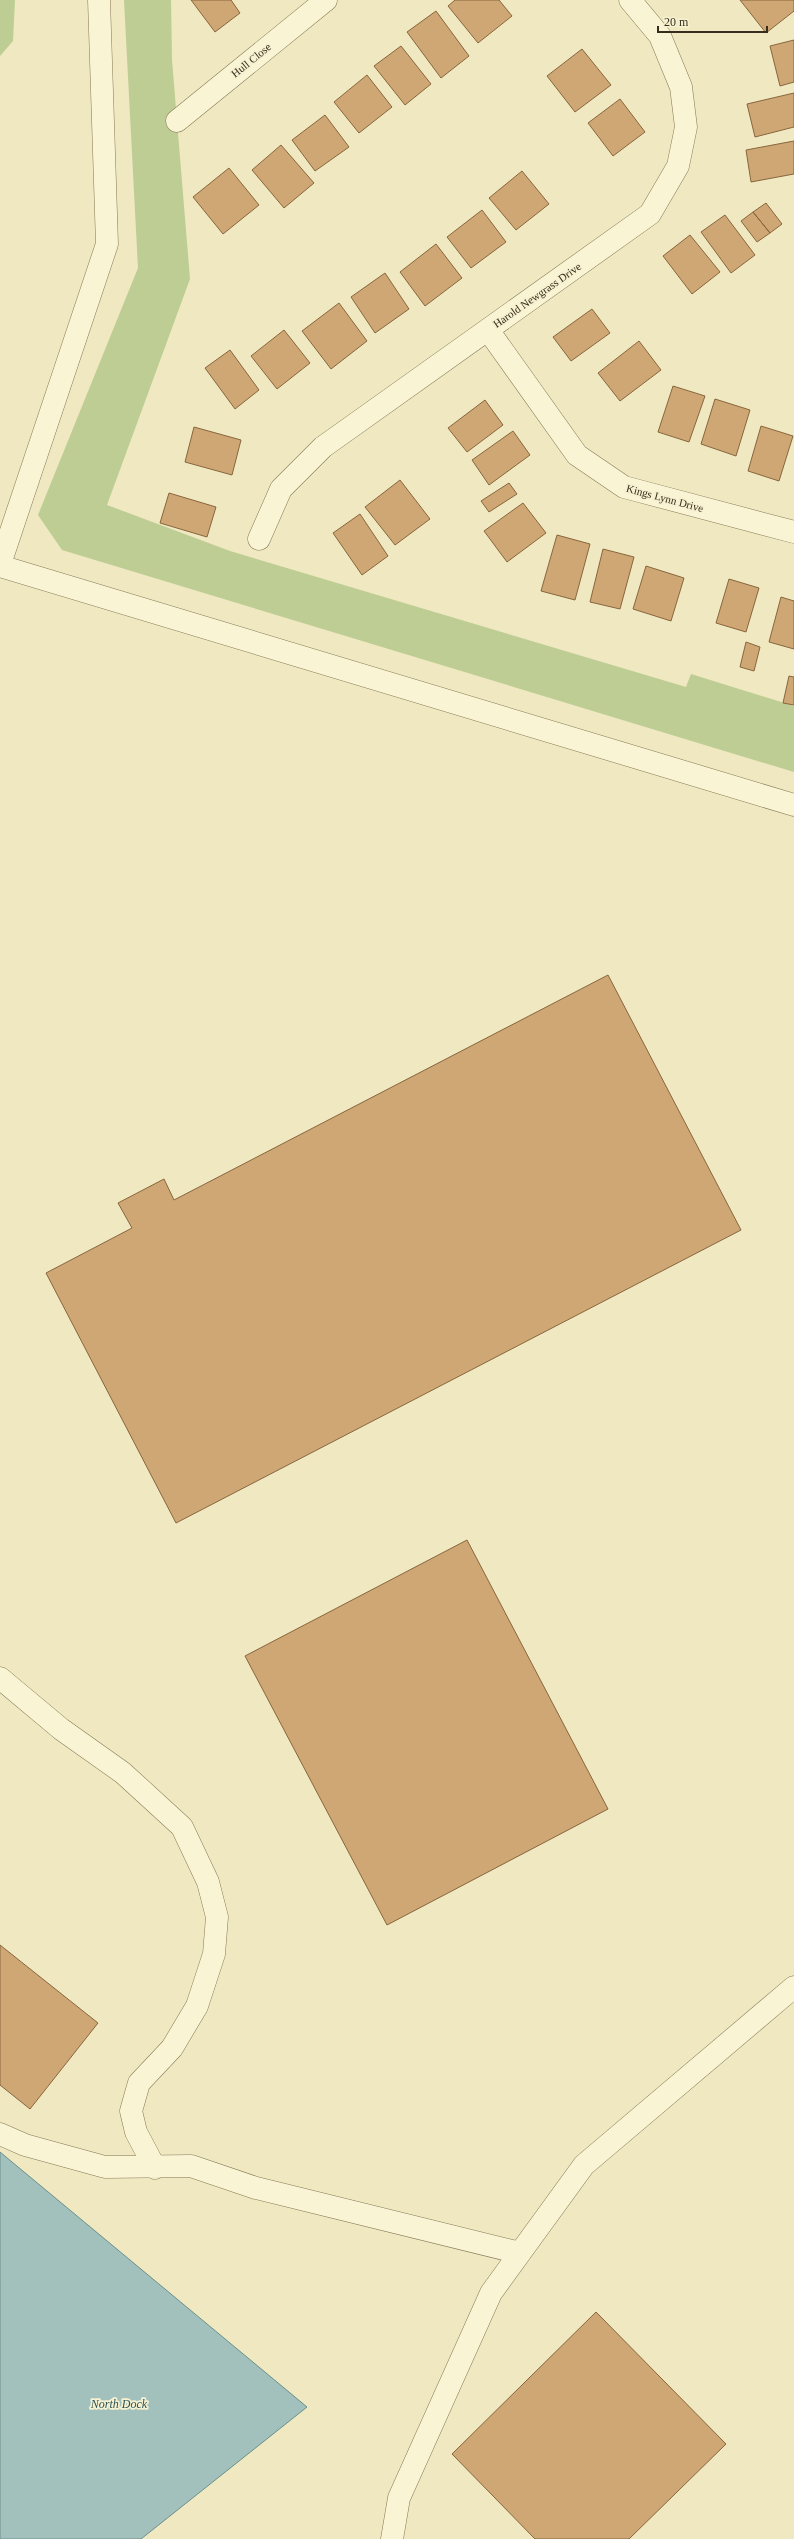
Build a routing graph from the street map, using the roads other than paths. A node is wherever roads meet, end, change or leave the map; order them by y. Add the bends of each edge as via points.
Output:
1 (99, 0) edge
2 (326, 0) edge
3 (630, 0) edge
4 (177, 121) dead end
5 (488, 330) junction
6 (794, 532) edge
7 (259, 539) dead end
8 (0, 565) edge
9 (794, 805) edge
10 (0, 1678) edge
11 (794, 1987) edge
12 (0, 2134) edge
13 (155, 2168) junction
14 (520, 2253) junction
15 (392, 2539) edge

1 - 8 street via 108,244
2 - 4 street, Hull Close
3 - 5 street, Harold Newgrass Drive via 660,36 682,87 686,127 678,166 650,214
5 - 6 street, Kings Lynn Drive via 577,455 624,487
5 - 7 street, Harold Newgrass Drive via 323,447 281,489
8 - 9 street
10 - 13 street via 61,1729 123,1773 182,1827 208,1882 217,1917 214,1954 197,2006 172,2048 138,2083 131,2111 136,2132
11 - 14 street via 584,2165
12 - 13 street via 25,2145 105,2167
13 - 14 street via 191,2166 256,2188
14 - 15 street via 491,2293 399,2498

